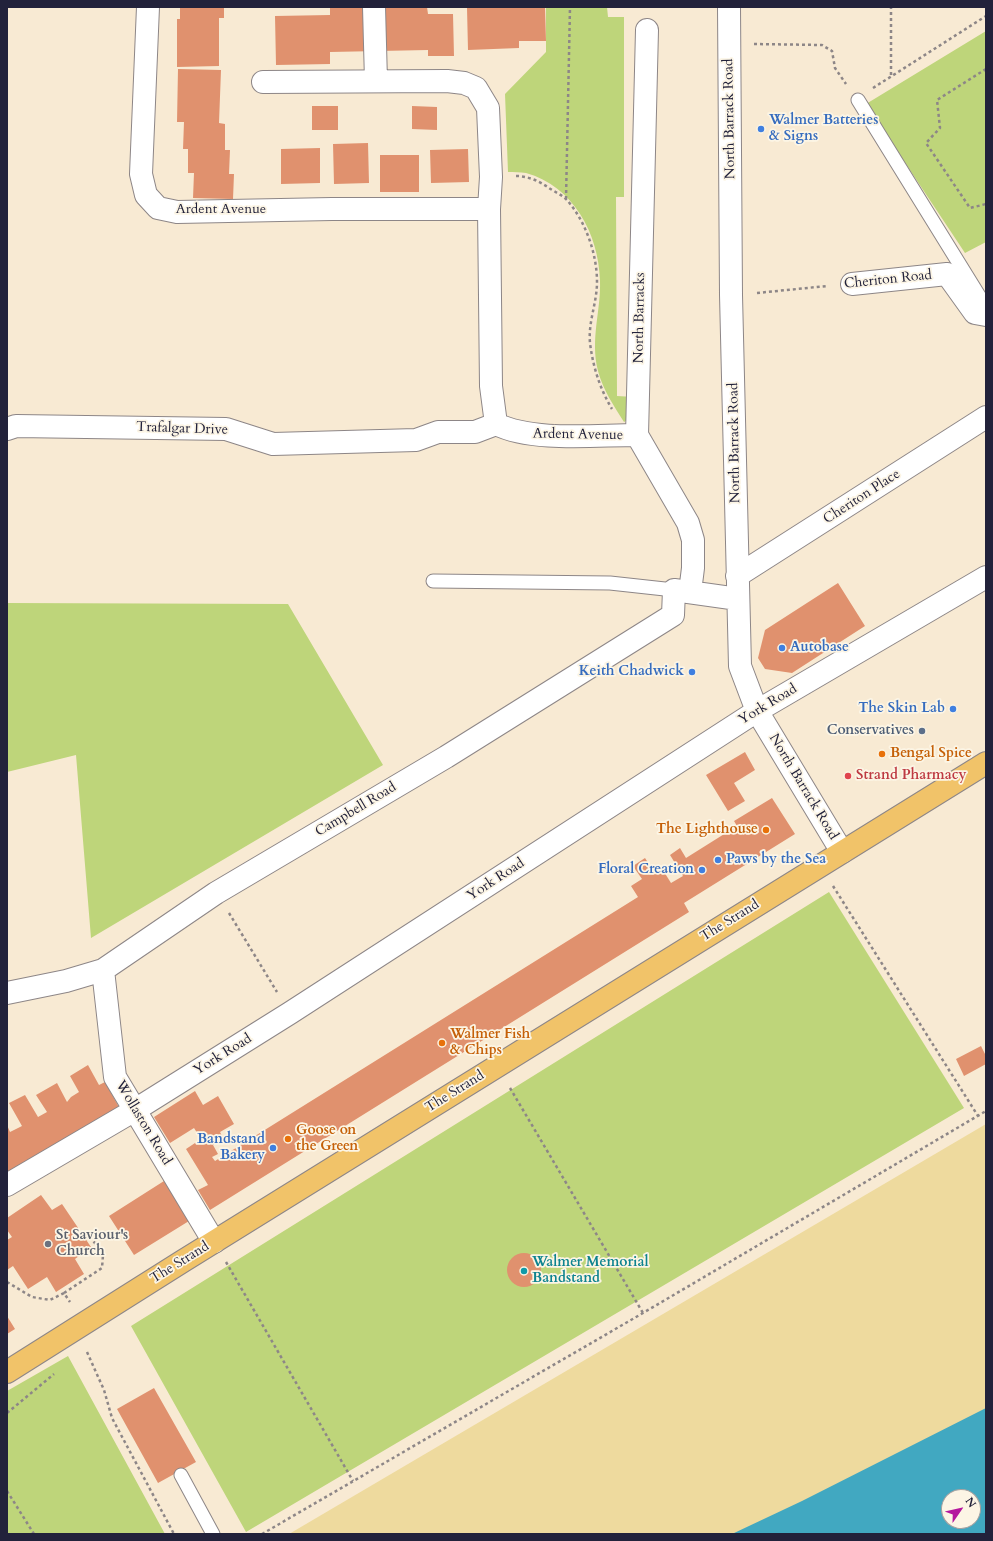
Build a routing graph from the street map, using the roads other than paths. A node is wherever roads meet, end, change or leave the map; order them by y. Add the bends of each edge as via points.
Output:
1 (148, 7) edge
2 (374, 7) edge
3 (729, 7) edge
4 (647, 30) dead end
5 (376, 81) junction
6 (263, 82) dead end
7 (858, 100) road end
8 (489, 209) junction
9 (852, 284) road end
10 (986, 307) edge
11 (986, 315) edge
12 (986, 417) edge
13 (496, 424) junction
14 (7, 429) edge
15 (636, 435) junction
16 (737, 576) junction
17 (986, 578) edge
18 (433, 581) dead end
19 (682, 591) junction
20 (738, 599) junction
21 (757, 711) junction
22 (986, 763) edge
23 (842, 852) junction
24 (103, 970) junction
25 (7, 993) edge
26 (135, 1110) junction
27 (7, 1185) edge
28 (214, 1242) junction
29 (7, 1372) edge
30 (181, 1475) dead end
31 (213, 1534) edge

1 - 8 street, Ardent Avenue via 141,174 146,195 158,208 177,212
2 - 5 street
3 - 16 street, North Barrack Road via 731,295
4 - 15 street, North Barracks
5 - 6 street
5 - 8 street via 448,81 476,88 488,108 491,177
7 - 10 lane
8 - 13 street via 491,386
9 - 11 street, Cheriton Road via 947,274 975,313
12 - 16 street, Cheriton Place
13 - 14 street, Trafalgar Drive via 475,432 438,432 416,440 273,444 226,429 16,426
13 - 15 street, Ardent Avenue via 507,430 529,435
15 - 19 street via 688,523 692,540 693,568
16 - 20 street, North Barrack Road
17 - 21 street, York Road
18 - 19 lane via 610,583
19 - 20 street
19 - 24 street, Campbell Road via 673,615 446,757 216,893
20 - 21 street, North Barrack Road via 740,666
21 - 23 street, North Barrack Road
21 - 26 street, York Road via 290,1013
22 - 23 main road, The Strand
23 - 28 main road, The Strand
24 - 25 street, Campbell Road via 66,981
24 - 26 street, Wollaston Road via 115,1077
26 - 27 street, York Road
26 - 28 street, Wollaston Road
28 - 29 main road, The Strand
30 - 31 lane

